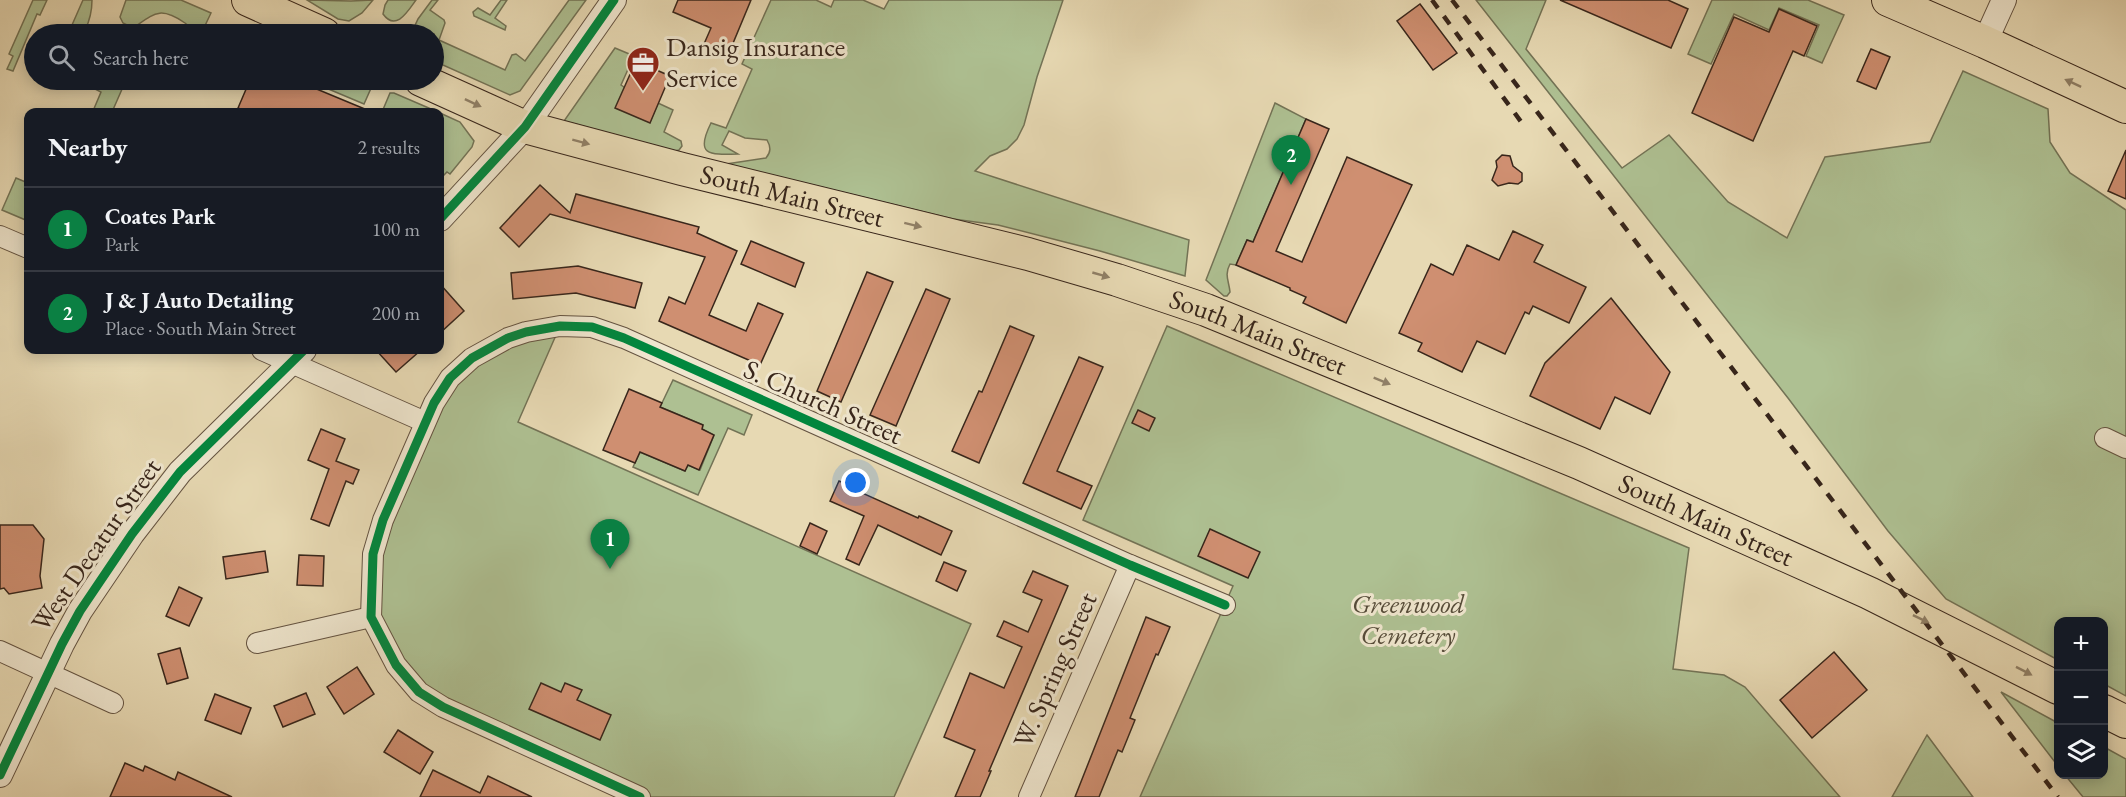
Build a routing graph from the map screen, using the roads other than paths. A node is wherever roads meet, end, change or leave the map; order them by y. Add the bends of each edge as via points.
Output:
1 (248, 0) edge
2 (614, 0) edge
3 (1888, 0) edge
4 (2004, 0) edge
5 (302, 24) edge
6 (1985, 42) junction
7 (443, 90) edge
8 (2126, 107) edge
9 (525, 127) junction
10 (444, 215) edge
11 (0, 236) edge
12 (24, 246) edge
13 (297, 356) edge
14 (425, 422) junction
15 (2105, 438) dead end
16 (2126, 448) edge
17 (1130, 565) junction
18 (1225, 605) dead end
19 (371, 617) junction
20 (257, 644) dead end
21 (0, 651) edge
22 (47, 672) junction
23 (2054, 686) edge
24 (113, 703) dead end
25 (2108, 713) edge
26 (2126, 722) edge
27 (0, 775) edge
28 (640, 797) edge
29 (1029, 797) edge

1 - 5 main road
2 - 9 street
3 - 6 main road
4 - 6 street
8 -> 6 main road
7 -> 9 main road, South Main Street
9 - 10 street
9 -> 23 main road, South Main Street via 1028,254 1206,310 1579,463 1869,593
11 - 12 street
13 - 14 street
13 - 22 street, West Decatur Street via 180,472 80,611
14 - 17 street, S. Church Street via 450,378 496,343 560,326 592,327 638,344
14 - 19 street, S. Church Street via 383,520 373,554
15 - 16 street
17 - 18 street, S. Church Street
17 - 29 street, W. Spring Street
19 - 20 street
19 - 28 street via 396,665 419,692 463,717
21 - 22 street
22 - 24 street
22 - 27 street, West Decatur Street
25 - 26 main road

